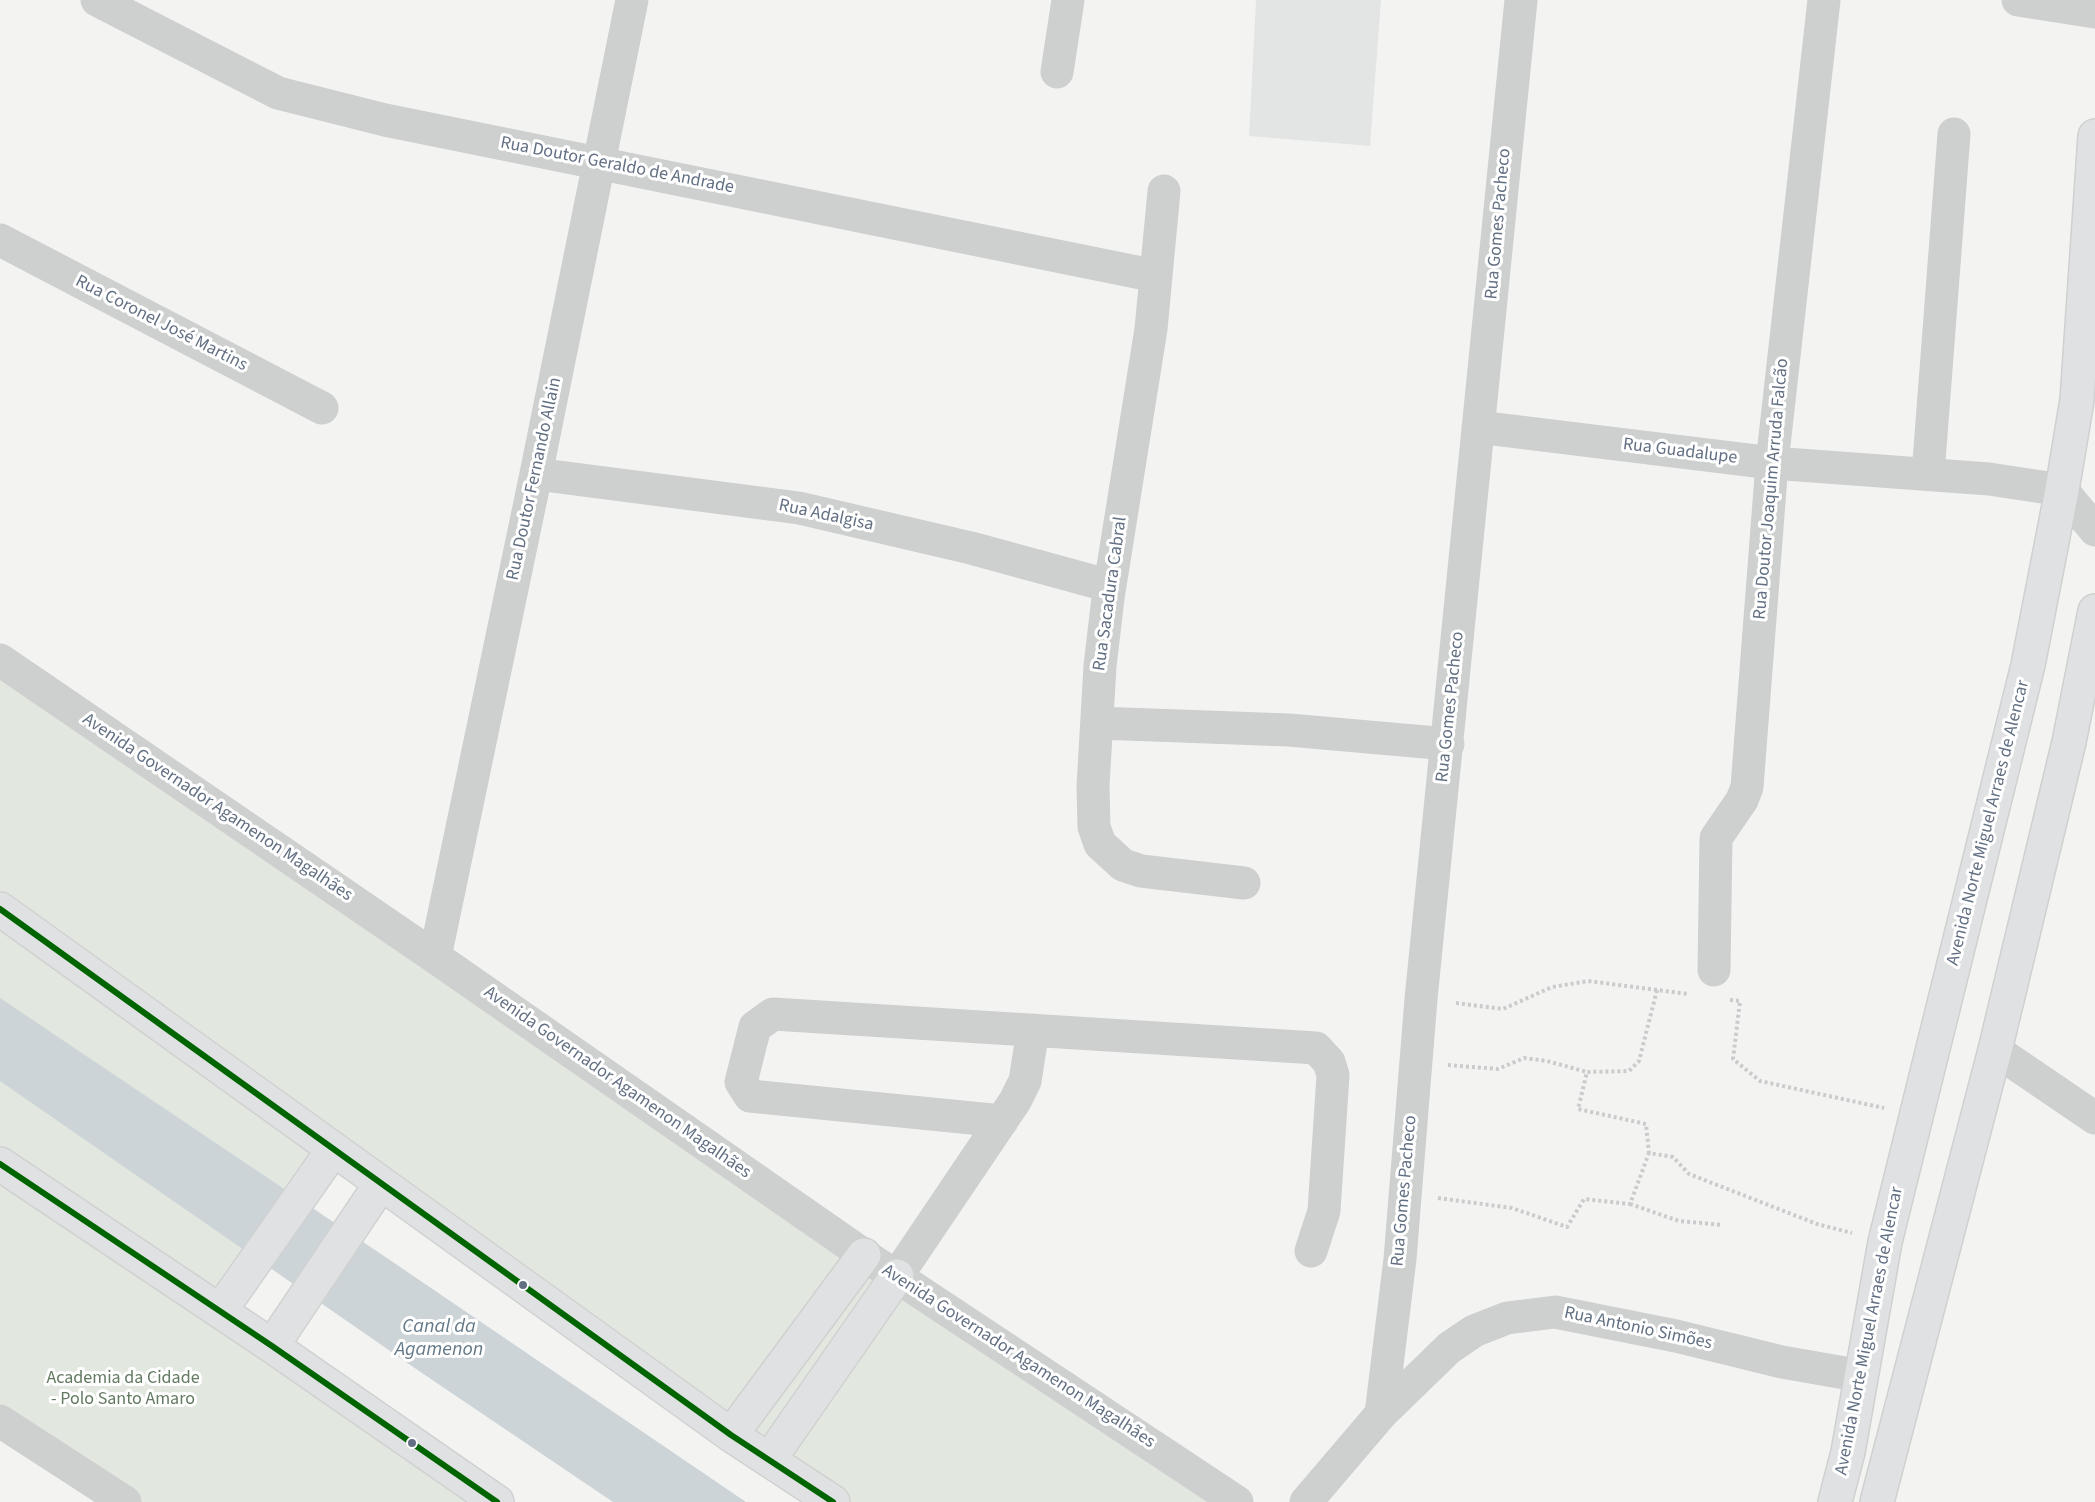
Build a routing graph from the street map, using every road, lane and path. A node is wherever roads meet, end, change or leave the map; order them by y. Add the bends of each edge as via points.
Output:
1 (97, 0) edge
2 (632, 0) edge
3 (1068, 0) edge
4 (1521, 0) edge
5 (1824, 0) edge
6 (2018, 0) edge
7 (2095, 12) edge
8 (1057, 72) dead end
9 (1954, 134) dead end
10 (2095, 136) edge
11 (598, 163) junction
12 (1164, 191) dead end
13 (0, 240) edge
14 (1156, 276) junction
15 (322, 408) dead end
16 (1478, 427) junction
17 (1772, 462) junction
18 (536, 474) junction
19 (1928, 474) junction
20 (2062, 490) junction
21 (2095, 530) edge
22 (1110, 586) junction
23 (2095, 611) edge
24 (2091, 656) edge
25 (0, 660) edge
26 (1097, 723) junction
27 (1448, 744) junction
28 (1244, 883) dead end
29 (0, 909) edge
30 (435, 957) junction
31 (1710, 983) junction
32 (1657, 990) junction
33 (1421, 999) junction
34 (1033, 1030) junction
35 (1995, 1050) junction
36 (1416, 1062) junction
37 (1587, 1072) junction
38 (1916, 1115) junction
39 (2095, 1118) edge
40 (1002, 1121) junction
41 (1649, 1153) junction
42 (325, 1161) junction
43 (0, 1164) edge
44 (1404, 1193) junction
45 (373, 1196) junction
46 (1630, 1204) junction
47 (1723, 1226) dead end
48 (1885, 1242) junction
49 (1311, 1251) dead end
50 (864, 1255) junction
51 (897, 1276) junction
52 (220, 1311) junction
53 (272, 1346) junction
54 (1862, 1376) junction
55 (1382, 1414) junction
56 (0, 1421) edge
57 (731, 1435) junction
58 (770, 1460) junction
59 (126, 1502) edge
60 (497, 1502) edge
61 (833, 1502) edge
62 (1237, 1502) edge
63 (1306, 1502) edge
64 (1835, 1502) edge
65 (1877, 1502) edge

1 - 11 street, Rua Doutor Geraldo de Andrade via 278,93 385,120
2 - 11 street, Rua Doutor Fernando Allain
3 - 8 street
4 - 16 street, Rua Gomes Pacheco
5 - 17 street, Rua Doutor Joaquim Arruda Falcão
6 - 7 street
9 - 19 street
10 - 20 main road, Avenida Norte Miguel Arraes de Alencar via 2077,400
11 - 14 street, Rua Doutor Geraldo de Andrade
11 - 18 street, Rua Doutor Fernando Allain
12 - 14 street, Rua Sacadura Cabral
13 - 15 street, Rua Coronel José Martins
14 - 22 street, Rua Sacadura Cabral
16 - 17 street, Rua Guadalupe
16 - 27 street, Rua Gomes Pacheco
17 - 19 street, Rua Guadalupe
17 - 31 street, Rua Doutor Joaquim Arruda Falcão via 1747,787 1716,838
18 - 22 street, Rua Adalgisa via 799,508 971,548
18 - 30 street, Rua Doutor Fernando Allain
19 - 20 street, Rua Guadalupe
20 - 21 street
20 - 38 main road, Avenida Norte Miguel Arraes de Alencar via 2028,665
22 - 26 street, Rua Sacadura Cabral
23 - 24 main road
24 - 35 main road
25 - 30 street, Avenida Governador Agamenon Magalhães
26 - 27 street via 1289,730
26 - 28 street, Rua Sacadura Cabral via 1094,827 1100,844 1111,856 1141,871
27 - 33 street, Rua Gomes Pacheco
29 - 42 main road
30 - 50 street, Avenida Governador Agamenon Magalhães
31 - 32 path
31 - 38 path via 1740,1001 1733,1059 1760,1081
32 - 33 path via 1588,981 1552,987 1503,1009
32 - 37 path via 1639,1060 1629,1071
33 - 36 street, Rua Gomes Pacheco
34 - 40 street via 1025,1081
34 - 40 street via 773,1014 755,1027 741,1082 750,1096
34 - 49 street via 1316,1048 1329,1062 1333,1074 1324,1211
35 - 39 street
35 - 65 main road
36 - 37 path via 1498,1069 1524,1058 1547,1060
36 - 44 street, Rua Gomes Pacheco
37 - 41 path via 1578,1108 1646,1124
38 - 48 main road, Avenida Norte Miguel Arraes de Alencar
40 - 51 street
41 - 46 path
41 - 48 path via 1673,1157 1689,1174 1817,1224
42 - 45 main road
42 - 52 main road
43 - 52 main road
44 - 46 path via 1512,1208 1567,1227 1584,1199
44 - 55 street, Rua Gomes Pacheco
45 - 53 main road
45 - 57 main road
46 - 47 path via 1679,1221
48 - 54 main road, Avenida Norte Miguel Arraes de Alencar
50 - 51 street, Avenida Governador Agamenon Magalhães
50 - 57 main road
51 - 58 main road
51 - 62 street, Avenida Governador Agamenon Magalhães
52 - 53 main road
53 - 60 main road
54 - 55 street, Rua Antonio Simões via 1555,1312 1507,1318 1474,1330 1449,1348
54 - 64 main road, Avenida Norte Miguel Arraes de Alencar
55 - 63 street, Rua Antonio Simões
56 - 59 street
57 - 58 main road
58 - 61 main road

